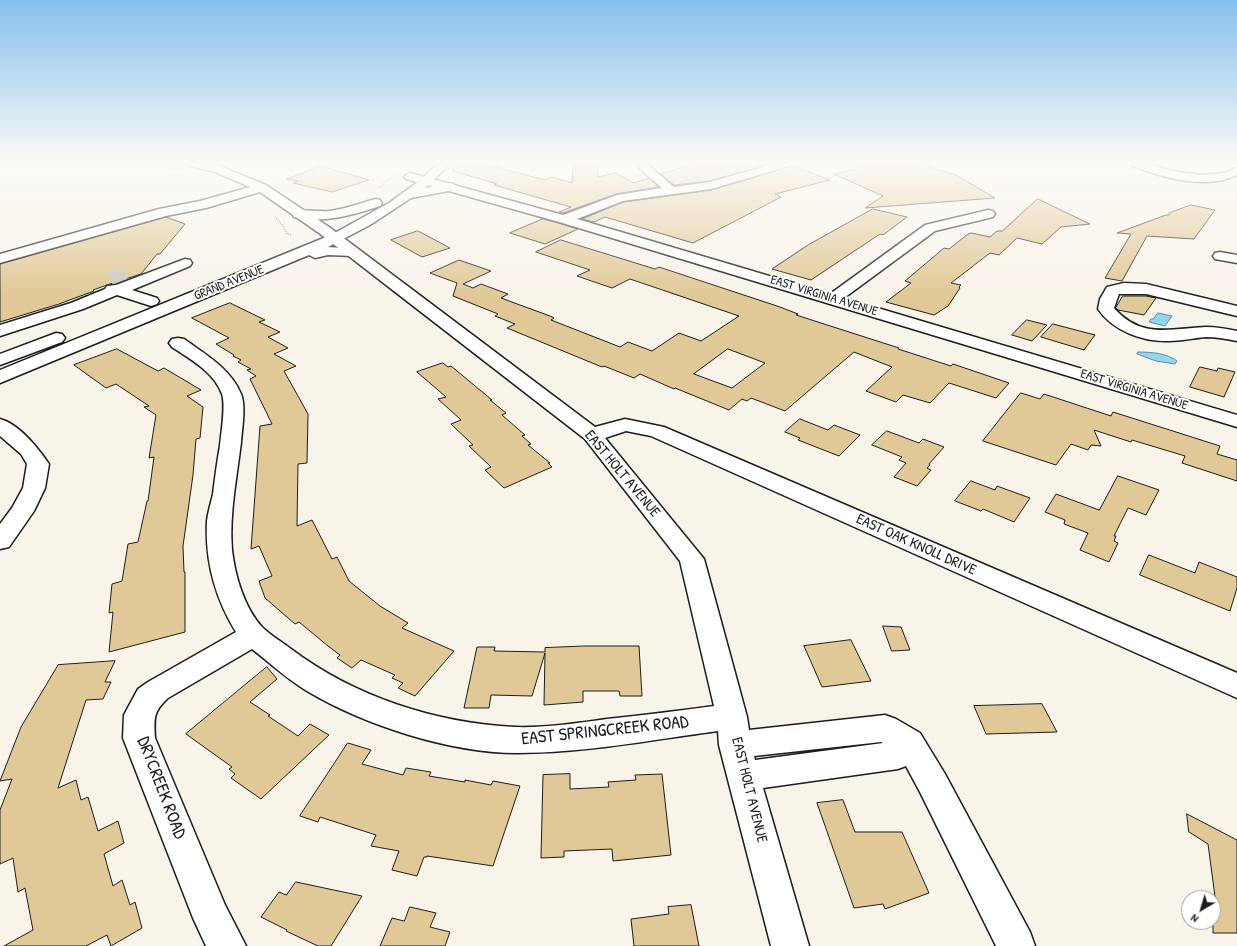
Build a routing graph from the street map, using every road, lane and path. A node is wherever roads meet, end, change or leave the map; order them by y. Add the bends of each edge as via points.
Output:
1 (185, 208) edge
2 (290, 208) edge
3 (360, 208) edge
4 (371, 208) edge
5 (389, 208) edge
6 (527, 208) edge
7 (592, 208) edge
8 (299, 214) junction
9 (988, 214) dead end
10 (564, 218) junction
11 (337, 240) junction
12 (1220, 256) dead end
13 (0, 259) edge
14 (1237, 259) edge
15 (186, 264) dead end
16 (275, 264) junction
17 (127, 275) tunnel mouth
18 (141, 280) junction
19 (113, 285) junction
20 (158, 298) junction
21 (833, 299) junction
22 (1237, 311) edge
23 (0, 331) edge
24 (1237, 336) edge
25 (178, 343) dead end
26 (0, 360) edge
27 (0, 377) edge
28 (1237, 422) edge
29 (0, 426) edge
30 (592, 435) junction
31 (0, 541) edge
32 (253, 635) junction
33 (1237, 686) edge
34 (734, 731) junction
35 (840, 733) junction
36 (909, 743) junction
37 (853, 761) junction
38 (744, 776) junction
39 (227, 946) edge
40 (790, 946) edge
41 (1016, 946) edge

1 - 13 main road
2 - 8 main road, EAST HOLT AVENUE
3 - 8 main road, GRAND AVENUE via 333,215
4 - 11 main road, GRAND AVENUE
5 - 11 main road, GRAND AVENUE
6 - 10 main road, EAST VIRGINIA AVENUE
7 - 10 main road
8 - 11 main road, EAST HOLT AVENUE
9 - 21 main road via 930,228
10 - 21 main road, EAST VIRGINIA AVENUE
11 - 16 main road, GRAND AVENUE
11 - 16 main road via 328,251
11 - 20 main road, GRAND AVENUE via 256,260
11 - 30 main road, EAST HOLT AVENUE
12 - 14 main road
15 - 18 main road
16 - 27 main road, GRAND AVENUE
17 - 18 main road via 140,275
18 - 19 main road
18 - 20 main road
19 - 20 main road
19 - 23 main road via 77,306
20 - 26 main road, GRAND AVENUE
21 - 28 main road, EAST VIRGINIA AVENUE
22 - 24 main road via 1146,289 1124,288 1112,290 1106,309 1124,326 1154,334 1164,336 1220,333
25 - 32 main road, EAST SPRINGCREEK ROAD via 212,367 232,395 233,423 219,520 220,552 224,579 237,611
29 - 31 main road via 29,450 38,464 34,488 22,511
30 - 33 main road, EAST OAK KNOLL DRIVE via 625,425 657,431
30 - 34 main road, EAST HOLT AVENUE via 692,560
32 - 34 main road, EAST SPRINGCREEK ROAD via 300,671 347,698 379,712 421,725 472,736 516,740
32 - 39 main road, DRYCREEK ROAD via 158,690 149,698 139,715 139,738 212,918
34 - 35 main road, EAST SPRINGCREEK ROAD
34 - 38 main road, EAST HOLT AVENUE
35 - 36 main road, EAST SPRINGCREEK ROAD via 885,728
35 - 37 main road
36 - 37 main road via 898,755
36 - 41 main road via 933,784
37 - 38 main road
38 - 40 main road, EAST HOLT AVENUE

